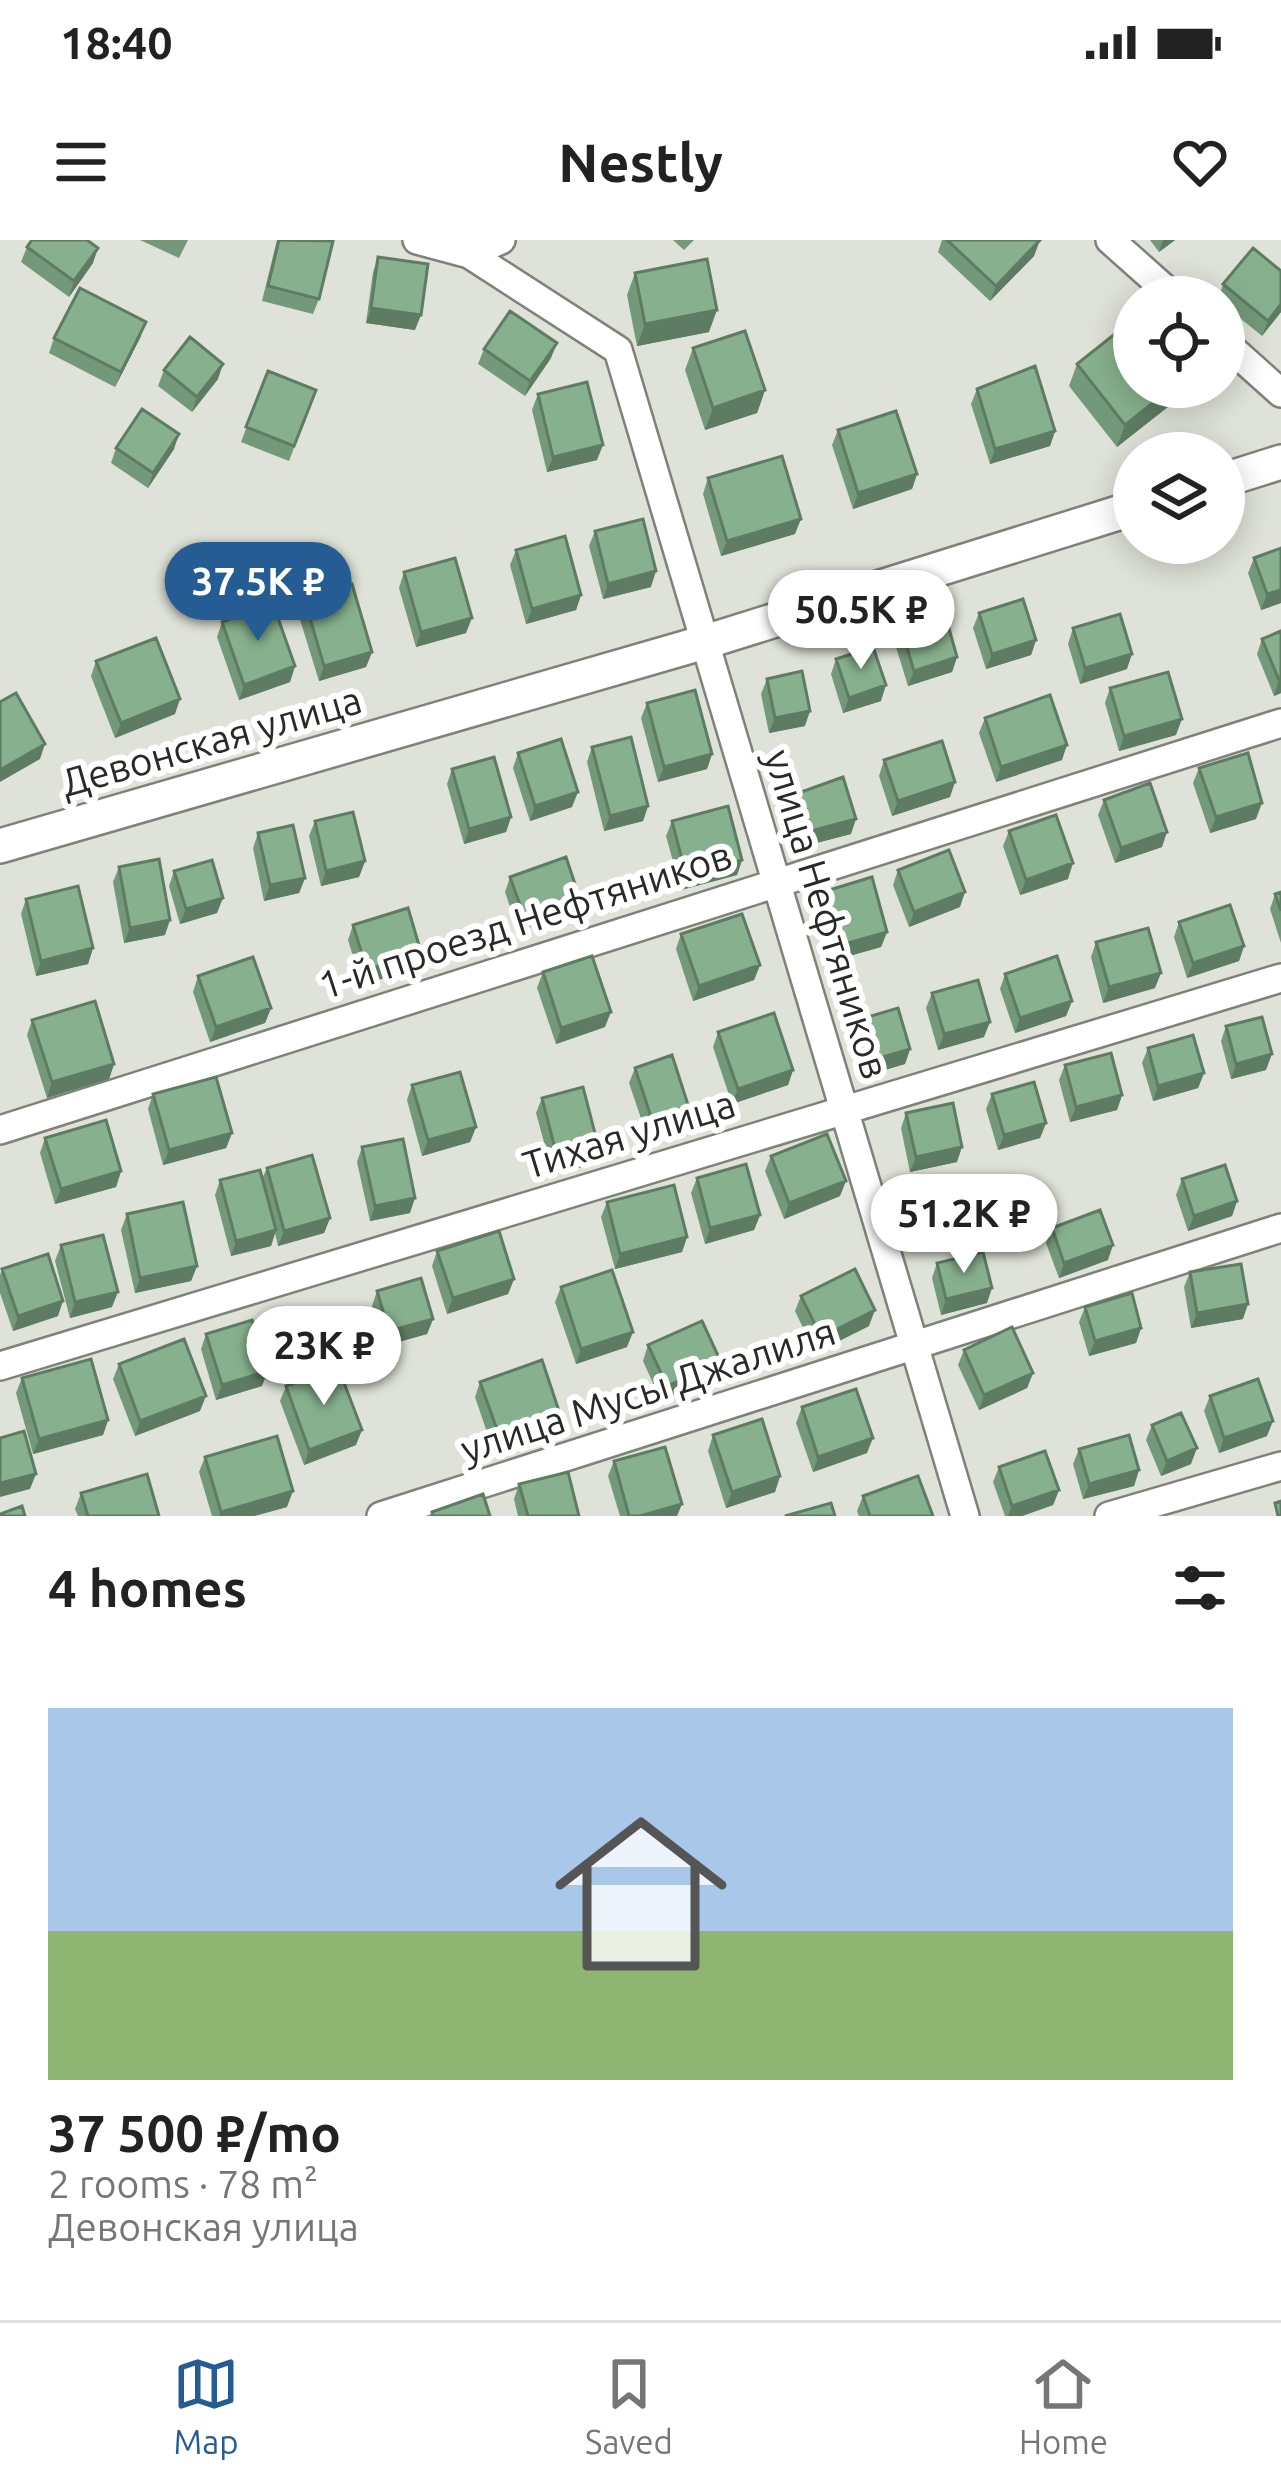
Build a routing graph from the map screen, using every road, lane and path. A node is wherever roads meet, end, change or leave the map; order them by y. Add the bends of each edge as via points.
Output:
1 (416, 240) edge
2 (501, 240) edge
3 (1110, 240) edge
4 (469, 254) junction
5 (1150, 276) edge
6 (1245, 361) edge
7 (1281, 393) edge
8 (1281, 462) edge
9 (1245, 473) edge
10 (1113, 515) edge
11 (705, 642) junction
12 (1281, 723) edge
13 (0, 846) edge
14 (776, 880) junction
15 (1281, 978) edge
16 (844, 1110) junction
17 (0, 1130) edge
18 (1281, 1228) edge
19 (914, 1346) junction
20 (0, 1366) edge
21 (1281, 1466) edge
22 (382, 1516) edge
23 (964, 1516) edge
24 (1109, 1516) edge

1 - 4 street, улица Нефтяников
2 - 4 street
3 - 5 street
4 - 11 street, улица Нефтяников via 618,350
6 - 7 street
8 - 9 main road
10 - 11 main road, Девонская улица
11 - 13 main road, Девонская улица
11 - 14 street, улица Нефтяников
12 - 14 street, 1-й проезд Нефтяников
14 - 16 street, улица Нефтяников
14 - 17 street, 1-й проезд Нефтяников
15 - 16 street, Тихая улица
16 - 19 street, улица Нефтяников
16 - 20 street, Тихая улица
18 - 19 street, улица Мусы Джалиля
19 - 22 street, улица Мусы Джалиля
19 - 23 street, улица Нефтяников
21 - 24 street

